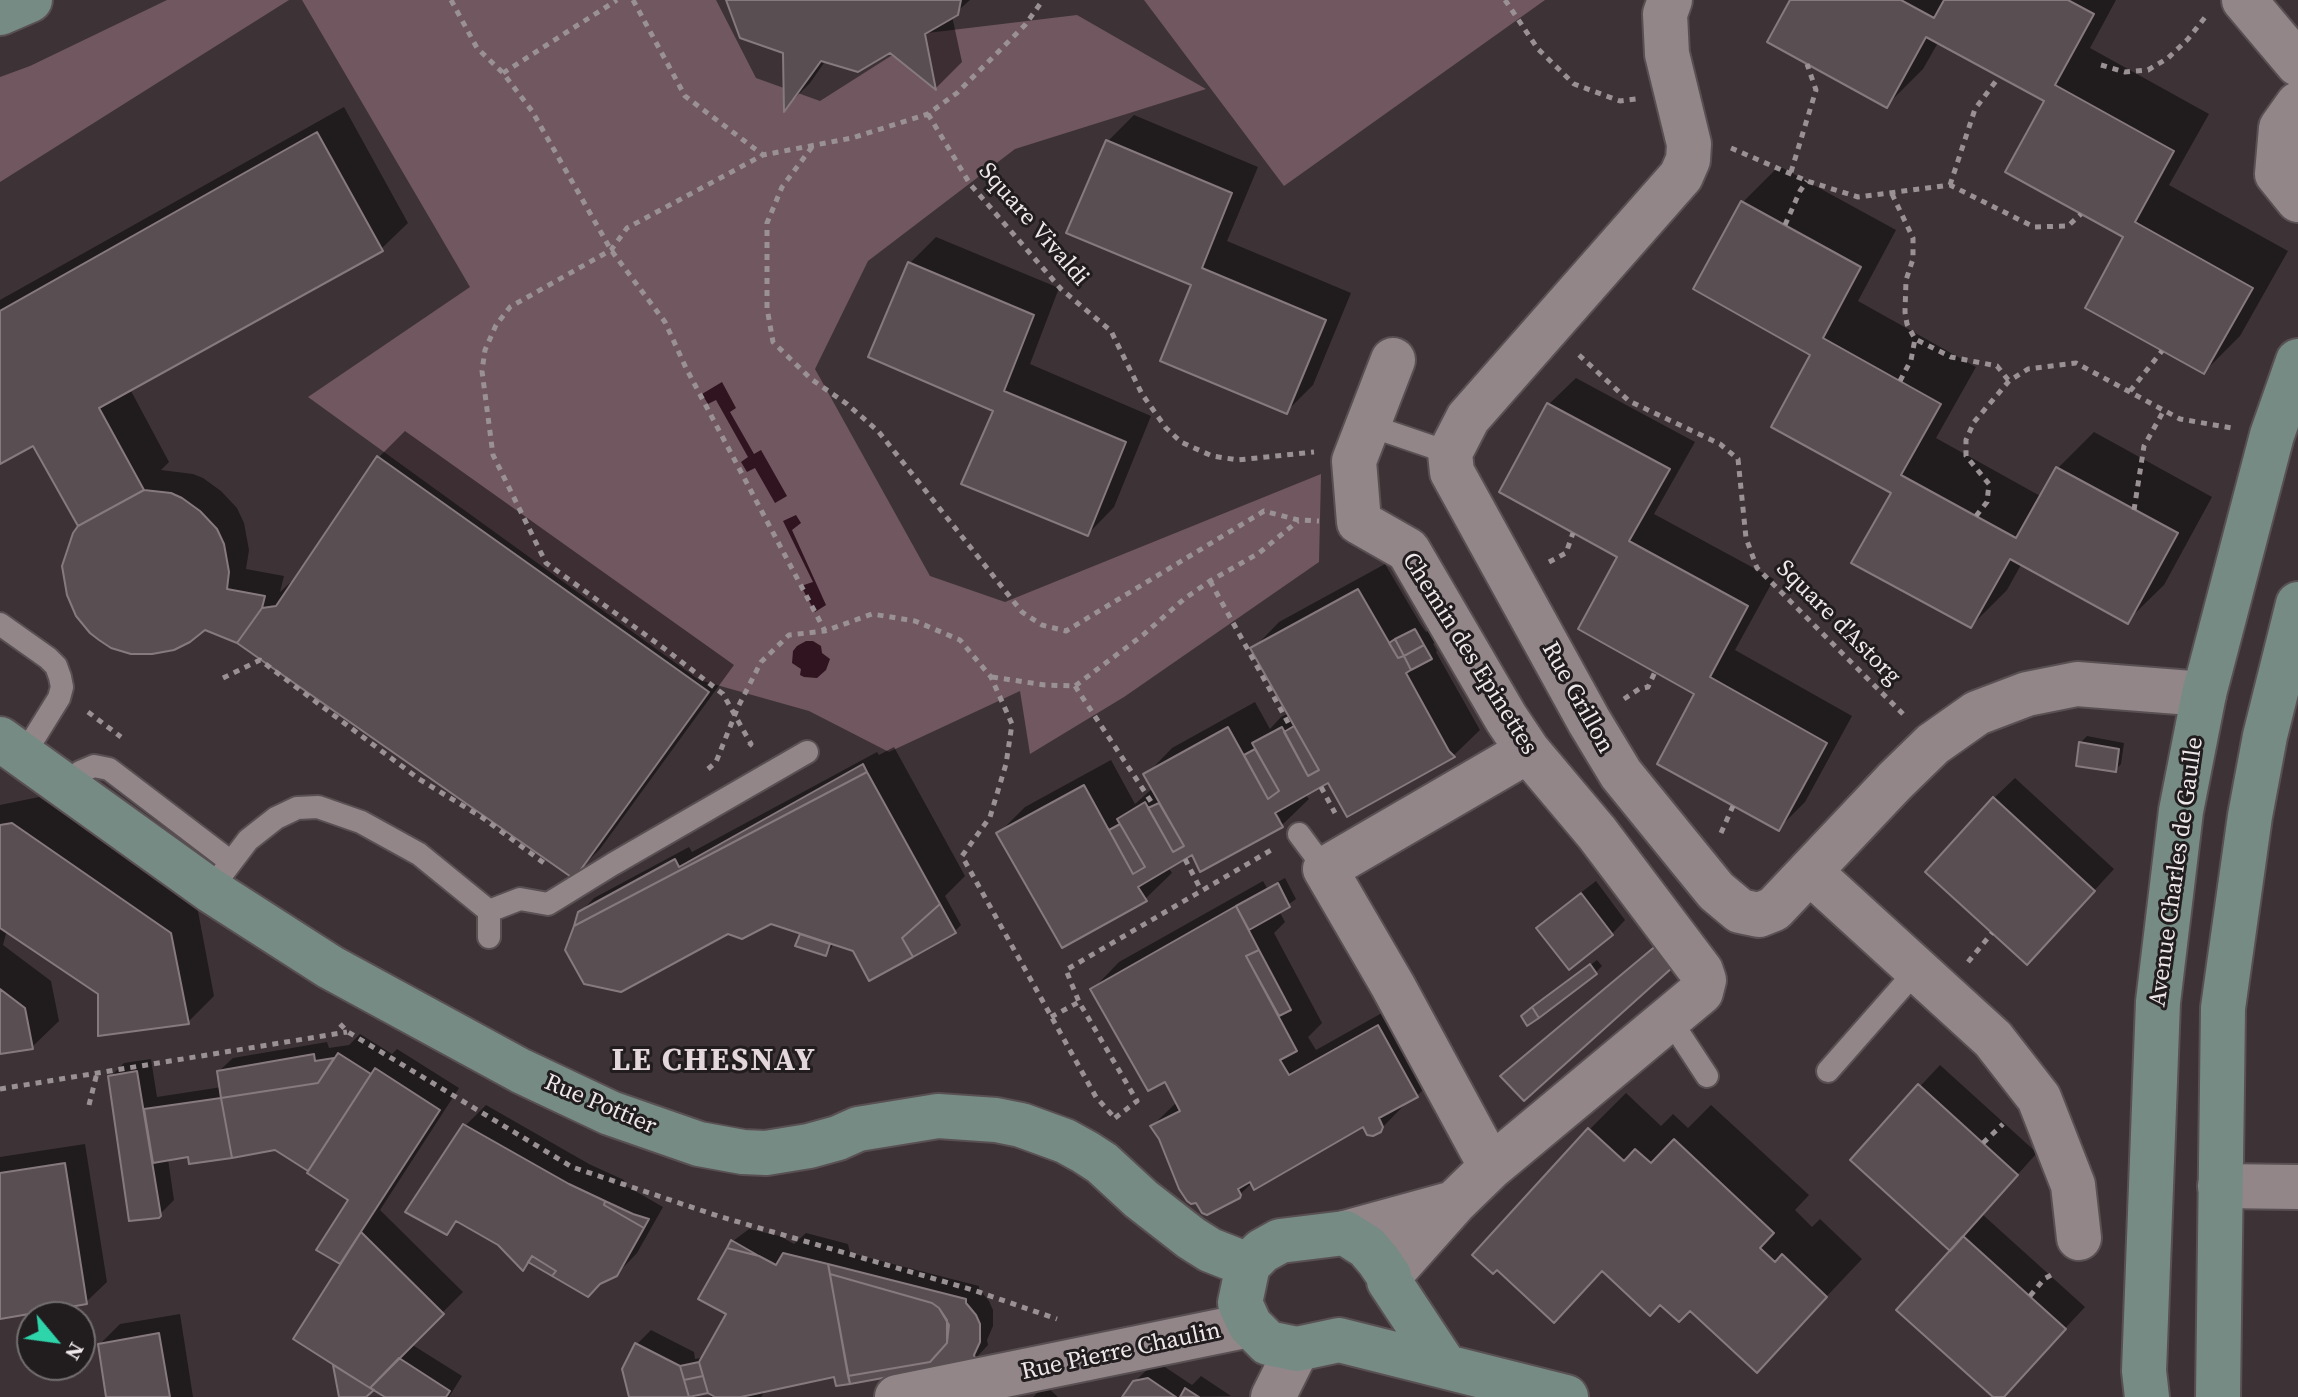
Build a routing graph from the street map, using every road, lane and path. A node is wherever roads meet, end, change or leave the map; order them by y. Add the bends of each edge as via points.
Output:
1 (30, 0) edge
2 (451, 0) edge
3 (617, 0) edge
4 (633, 0) edge
5 (1043, 0) edge
6 (1505, 0) edge
7 (1670, 0) edge
8 (2231, 4) edge
9 (0, 13) edge
10 (1807, 64) dead end
11 (2298, 64) edge
12 (2101, 65) dead end
13 (503, 73) junction
14 (1999, 77) dead end
15 (1676, 91) junction
16 (2298, 104) edge
17 (928, 114) junction
18 (1689, 144) junction
19 (813, 146) junction
20 (763, 155) junction
21 (1791, 172) junction
22 (1807, 181) junction
23 (1950, 185) junction
24 (1892, 194) junction
25 (2298, 200) edge
26 (2081, 214) dead end
27 (1785, 225) dead end
28 (611, 250) junction
29 (1550, 326) junction
30 (1915, 339) junction
31 (2162, 351) dead end
32 (1393, 360) dead end
33 (2298, 361) edge
34 (1900, 381) dead end
35 (2009, 381) junction
36 (2130, 391) junction
37 (2164, 410) junction
38 (2233, 428) dead end
39 (1361, 443) junction
40 (1450, 453) junction
41 (2134, 510) dead end
42 (1976, 516) dead end
43 (1210, 581) junction
44 (2298, 604) edge
45 (0, 624) edge
46 (825, 631) junction
47 (991, 677) junction
48 (223, 678) dead end
49 (1075, 686) junction
50 (2204, 694) junction
51 (735, 716) junction
52 (1291, 728) dead end
53 (1933, 744) junction
54 (12, 748) edge
55 (1528, 751) junction
56 (807, 752) dead end
57 (739, 754) dead end
58 (705, 772) dead end
59 (1321, 787) dead end
60 (1154, 806) dead end
61 (1343, 810) dead end
62 (1336, 814) junction
63 (1299, 834) junction
64 (1185, 859) dead end
65 (1325, 869) junction
66 (1810, 872) junction
67 (559, 874) dead end
68 (220, 876) junction
69 (1201, 890) junction
70 (489, 911) junction
71 (489, 937) dead end
72 (1916, 971) junction
73 (1079, 1002) junction
74 (1051, 1017) junction
75 (1669, 1018) junction
76 (1828, 1071) dead end
77 (97, 1073) junction
78 (1707, 1076) dead end
79 (0, 1089) edge
80 (89, 1105) dead end
81 (1115, 1118) junction
82 (1124, 1128) dead end
83 (1491, 1167) junction
84 (2220, 1186) junction
85 (2298, 1187) edge
86 (1454, 1203) junction
87 (1345, 1233) junction
88 (2079, 1238) dead end
89 (1248, 1265) junction
90 (1389, 1278) junction
91 (1069, 1323) dead end
92 (1250, 1325) junction
93 (1318, 1344) junction
94 (1445, 1366) junction
95 (2139, 1388) edge
96 (897, 1397) edge
97 (1273, 1397) edge
98 (1566, 1397) edge
99 (2218, 1397) edge

1 - 9 street
2 - 13 path via 477,48
3 - 13 path
4 - 20 path via 685,96
5 - 17 path via 957,93
6 - 15 path via 1538,49 1574,84 1620,101
7 - 15 street via 1665,14 1667,54
8 - 11 street
8 - 12 path via 2206,16 2168,58 2148,70 2125,72
10 - 21 path via 1816,90
13 - 28 path via 532,111
14 - 23 path via 1975,109
15 - 18 street
16 - 25 street via 2281,128 2277,174
17 - 19 path
17 - 39 path, Square Vivaldi via 970,184 1061,289 1111,331 1142,394 1181,442 1212,456 1238,460 1313,451 1333,454
18 - 21 path via 1712,139
18 - 29 street via 1681,176
19 - 20 path
19 - 43 path via 782,187 767,223 767,308 773,342 878,431 1001,589 1042,625 1066,631 1264,511 1298,520 1259,553
20 - 28 path via 627,228
21 - 22 path
22 - 24 path via 1858,197
22 - 27 path
23 - 24 path
23 - 26 path via 2034,227 2068,226
24 - 30 path via 1913,238 1905,312
28 - 46 path via 665,322
28 - 51 path via 510,307 496,325 482,371 493,455 546,563 723,694
29 - 40 street via 1468,418
29 - 53 path, Square d'Astorg via 1629,401 1720,444 1738,459 1746,538 1757,568
30 - 34 path
30 - 35 path via 1951,357 1997,366
31 - 36 path
32 - 39 street, Chemin des Epinettes
33 - 50 street, Avenue Charles de Gaulle via 2272,435
35 - 36 path via 2028,369 2076,363
35 - 42 path via 1974,422 1966,440 1966,456 1989,484 1987,502
36 - 37 path
37 - 38 path via 2180,419
37 - 41 path via 2144,446
39 - 40 lane
39 - 55 street, Chemin des Epinettes via 1359,522 1408,550
40 - 66 street, Rue Grillon via 1452,472 1600,740 1621,774 1716,891 1740,911 1759,915 1774,909
43 - 49 path
43 - 52 path
44 - 84 street via 2252,802 2223,1008
45 - 54 lane via 56,666 62,687 59,698
46 - 47 path via 872,614 915,621 960,640
46 - 51 path via 789,635 761,662
47 - 49 path
47 - 74 path via 1012,724 1006,764 990,817 962,856
48 - 67 path via 260,660 419,779
49 - 60 path
50 - 53 street, Rue Grillon via 2077,684 2027,694 1977,713
50 - 95 street, Avenue Charles de Gaulle via 2181,811 2158,1002
51 - 57 path via 751,744
51 - 58 path via 716,762
53 - 66 street, Rue Grillon
54 - 68 street, Rue Pottier via 65,786
55 - 65 street
55 - 75 street, Chemin des Epinettes via 1701,971 1701,992
56 - 70 lane via 548,904 520,899
59 - 62 path
61 - 62 path
62 - 63 path
63 - 65 lane
63 - 69 path
64 - 69 path
65 - 83 street
66 - 72 street
68 - 70 lane via 248,840 276,818 297,808 318,807 361,822 419,854
68 - 89 street, Rue Pottier via 318,960 521,1071 610,1113 699,1144 766,1153 809,1146 858,1129 938,1116 1021,1125 1085,1152 1191,1238
69 - 73 path via 1066,970
70 - 71 lane
72 - 76 lane
72 - 88 street via 1993,1039 2039,1098 2073,1185
73 - 74 path
73 - 81 path via 1137,1101
74 - 81 path via 1096,1097
75 - 78 lane
75 - 83 street
77 - 79 path
77 - 80 path
77 - 91 path via 348,1032 572,1167
81 - 82 path
83 - 86 street
84 - 85 street
84 - 99 street
86 - 87 street
86 - 90 street
87 - 89 street via 1280,1241
87 - 90 street via 1367,1247
89 - 92 street via 1240,1303
90 - 93 street via 1369,1313
90 - 94 street
92 - 93 street via 1268,1343
92 - 96 street, Rue Pierre Chaulin
93 - 94 street
93 - 97 street
94 - 98 street

